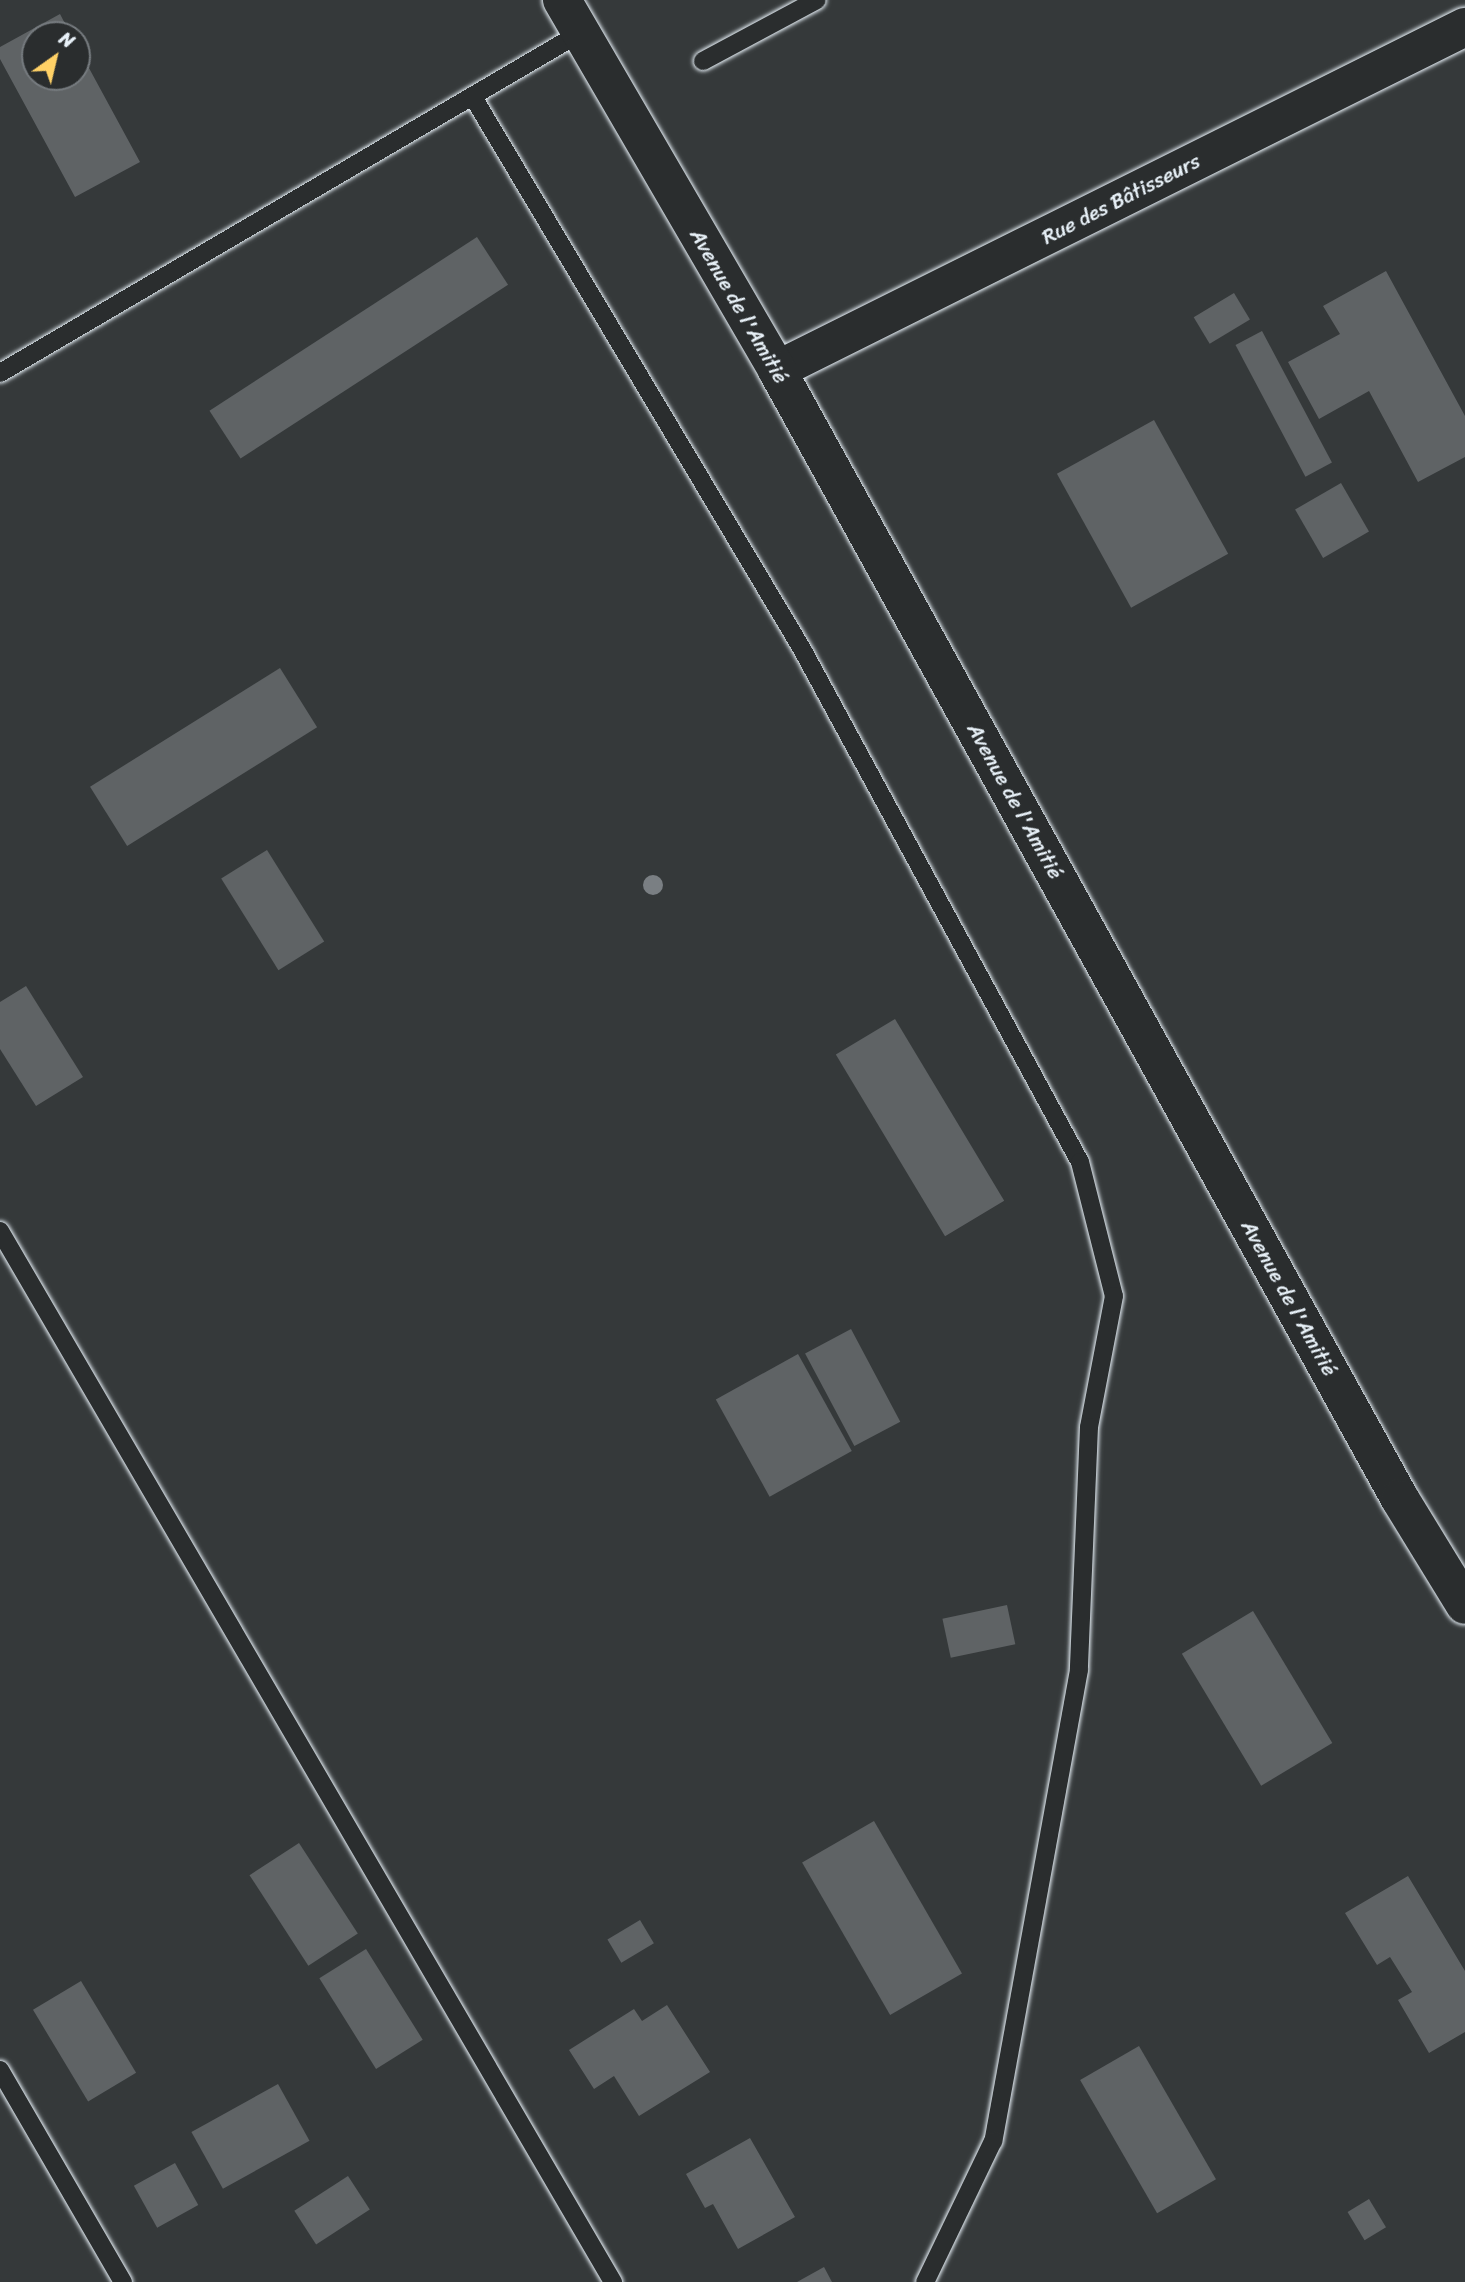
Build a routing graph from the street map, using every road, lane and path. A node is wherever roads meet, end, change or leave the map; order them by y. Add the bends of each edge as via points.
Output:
1 (562, 0) edge
2 (817, 0) edge
3 (1465, 27) edge
4 (580, 33) junction
5 (703, 61) dead end
6 (472, 97) junction
7 (777, 370) junction
8 (0, 373) edge
9 (0, 1231) edge
10 (1465, 1605) edge
11 (0, 2070) edge
12 (122, 2282) edge
13 (613, 2282) edge
14 (925, 2282) edge

1 - 4 main road, Avenue de l'Amitié
2 - 5 lane
3 - 7 main road, Rue des Bâtisseurs
4 - 6 lane
4 - 7 main road, Avenue de l'Amitié
6 - 8 lane
6 - 14 lane via 802,649 1073,1150 1114,1296 1089,1427 1079,1670 993,2141
7 - 10 main road, Avenue de l'Amitié via 1400,1499
9 - 13 lane
11 - 12 lane

